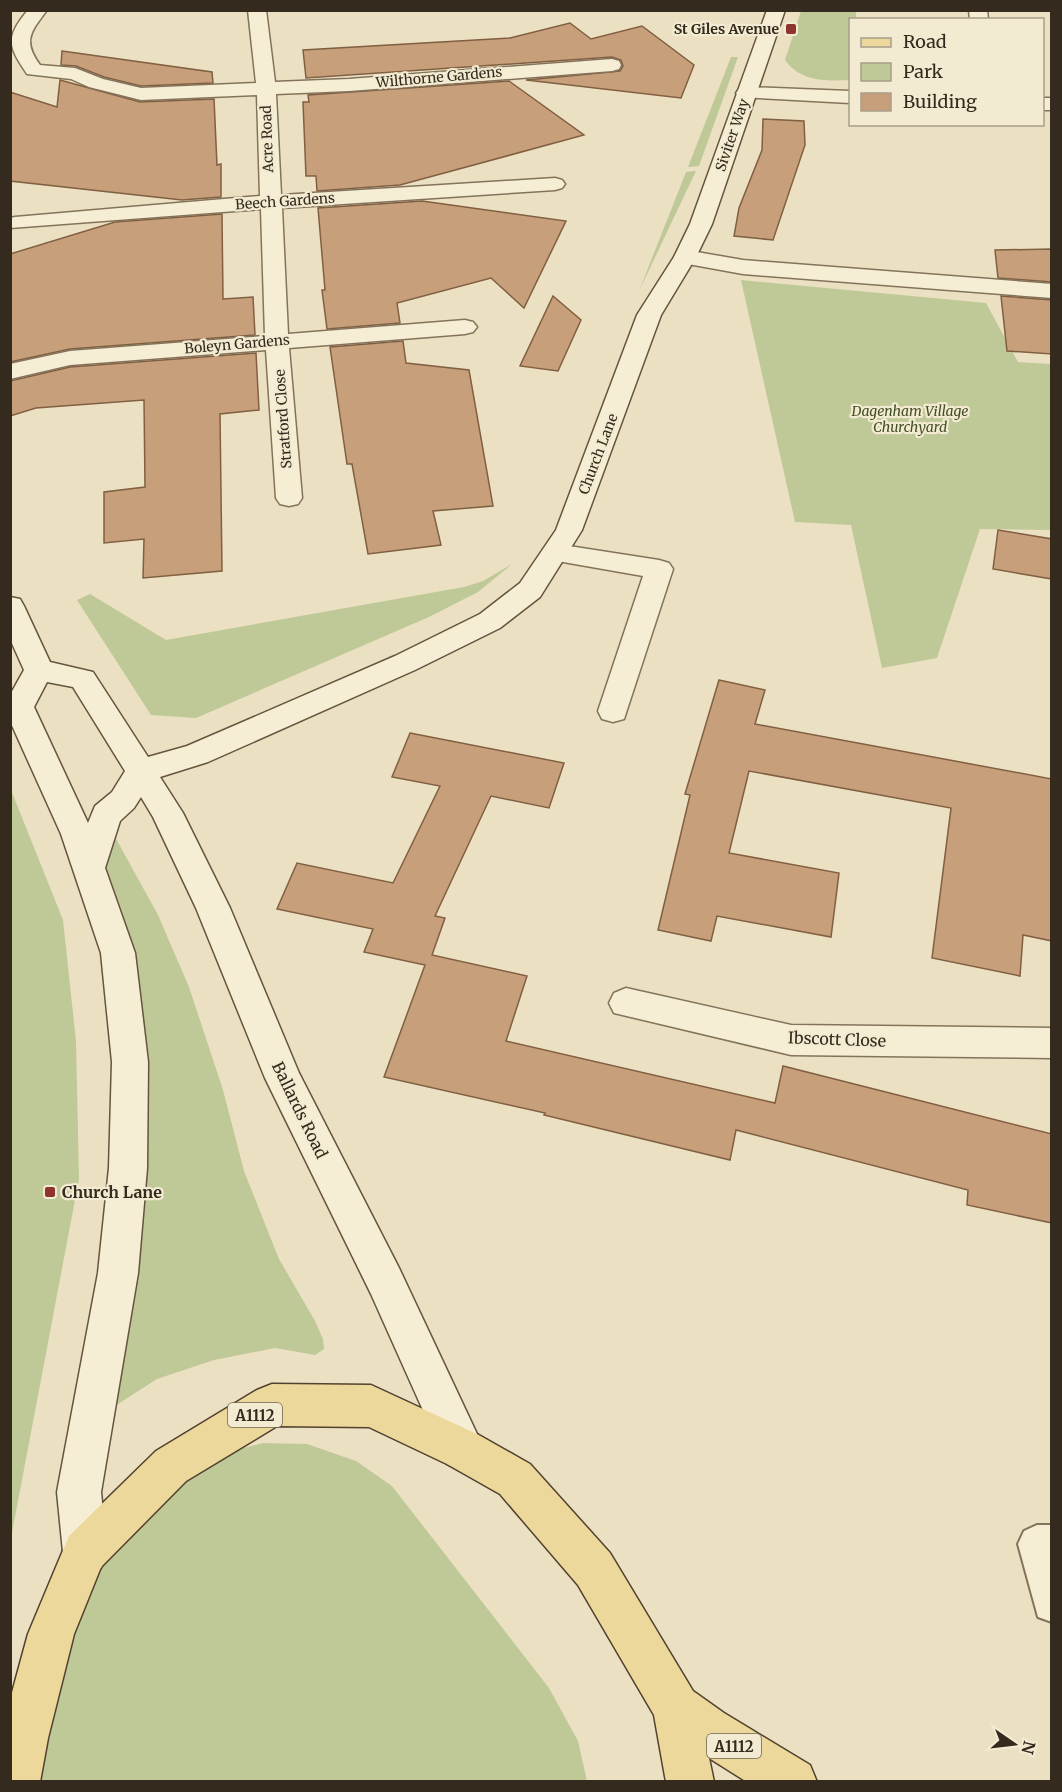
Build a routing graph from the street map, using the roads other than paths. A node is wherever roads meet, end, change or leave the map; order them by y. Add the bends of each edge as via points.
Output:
1 (38, 10) edge
2 (257, 10) edge
3 (776, 10) edge
4 (612, 65) dead end
5 (266, 88) junction
6 (746, 93) junction
7 (849, 97) edge
8 (555, 184) dead end
9 (269, 202) junction
10 (15, 223) dead end
11 (685, 257) junction
12 (1052, 291) edge
13 (465, 327) dead end
14 (277, 341) junction
15 (10, 372) edge
16 (289, 498) dead end
17 (556, 553) junction
18 (10, 606) edge
19 (39, 670) junction
20 (613, 711) dead end
21 (141, 771) junction
22 (88, 870) junction
23 (626, 1003) dead end
24 (1052, 1043) edge
25 (462, 1449) junction
26 (1052, 1544) edge
27 (85, 1551) junction
28 (1052, 1603) edge
29 (676, 1708) junction
30 (16, 1782) edge
31 (690, 1782) edge
32 (793, 1782) edge

1 - 5 street, Wilthorne Gardens via 21,30 20,52 34,70 75,74 141,94
2 - 5 street, Acre Road
3 - 6 street, Siviter Way
4 - 5 street, Wilthorne Gardens
5 - 9 street, Acre Road
6 - 7 street
6 - 11 street, Siviter Way via 701,224
8 - 9 street, Beech Gardens
9 - 10 street, Beech Gardens
9 - 14 street, Acre Road
11 - 12 street via 743,267
11 - 17 street, Church Lane via 649,315 569,530
13 - 14 street, Boleyn Gardens
14 - 15 street, Boleyn Gardens via 70,358
14 - 16 street, Stratford Close
17 - 20 street via 659,569
17 - 21 street, Church Lane via 530,590 490,621 405,663 196,754
18 - 19 street
19 - 21 street, Ballards Road via 83,680
19 - 22 street via 19,707 77,834
21 - 22 street via 123,800 106,815
21 - 25 street, Ballards Road via 168,813 213,908 283,1078 385,1281
22 - 27 street via 118,953 130,1062 128,1168 118,1273 79,1492
23 - 24 street, Ibscott Close via 791,1040
25 - 27 main road, A1112 via 371,1406 272,1405 171,1466
25 - 29 main road, A1112 via 515,1479 594,1569
26 - 28 lane via 1036,1544
27 - 30 main road, A1112 via 51,1634
29 - 31 main road, A1112
29 - 32 main road, A1112

